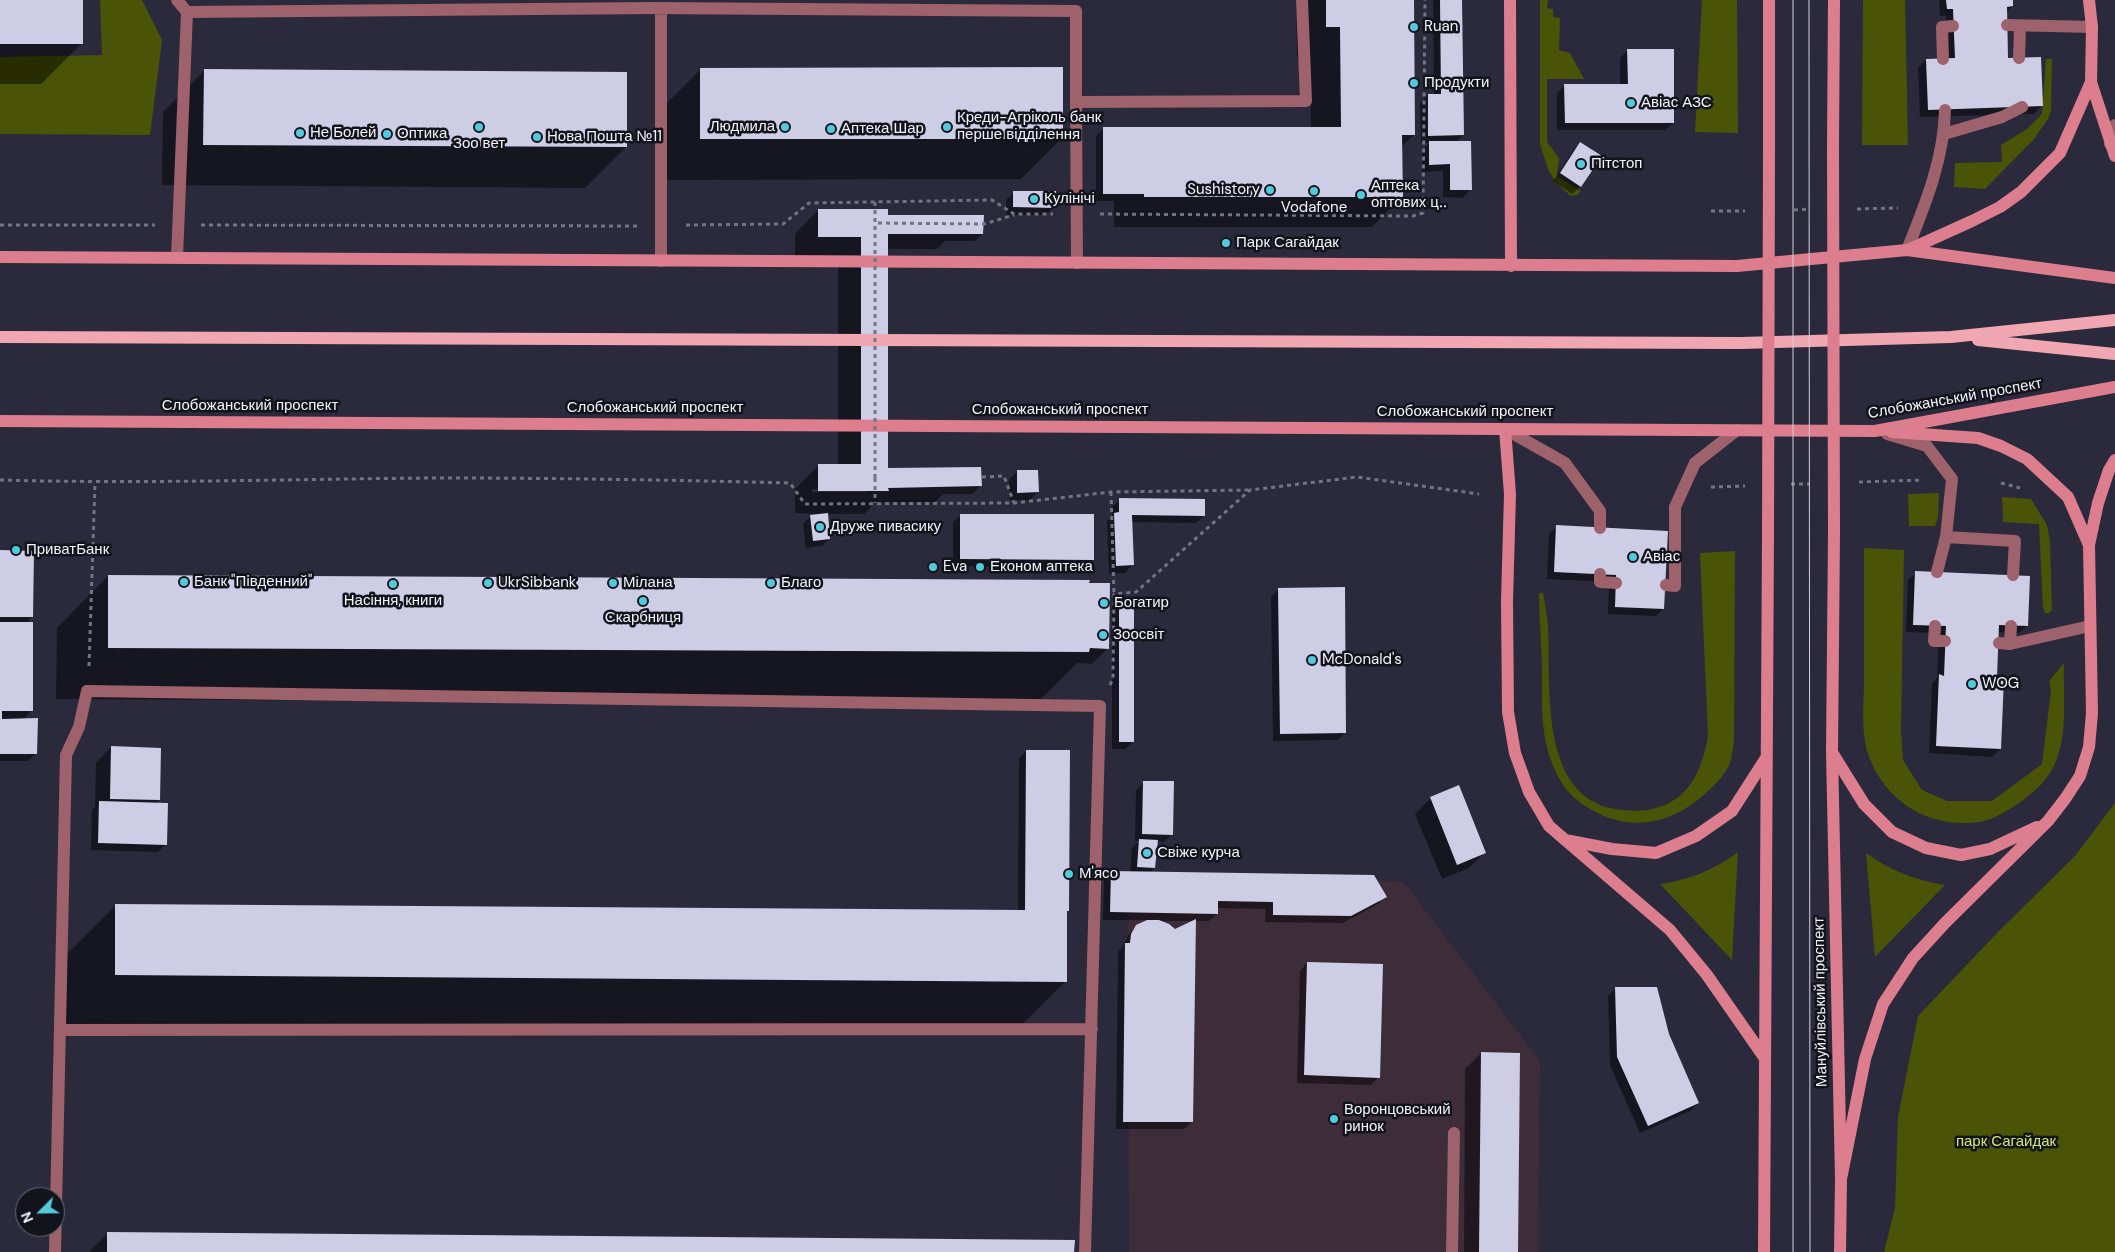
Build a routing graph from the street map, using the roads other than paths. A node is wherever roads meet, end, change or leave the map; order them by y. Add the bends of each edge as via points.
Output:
1 (177, 0) edge
2 (1302, 0) edge
3 (1510, 0) edge
4 (1769, 0) edge
5 (1834, 0) edge
6 (2089, 0) edge
7 (1076, 5) edge
8 (656, 6) edge
9 (187, 12) junction
10 (1954, 26) dead end
11 (2092, 27) junction
12 (2019, 58) dead end
13 (1942, 59) dead end
14 (2091, 82) junction
15 (1076, 102) junction
16 (2022, 107) dead end
17 (1944, 110) dead end
18 (2115, 125) edge
19 (1944, 134) junction
20 (2112, 150) edge
21 (1907, 250) junction
22 (0, 257) edge
23 (177, 258) junction
24 (661, 261) junction
25 (1077, 263) junction
26 (1511, 266) junction
27 (2115, 278) edge
28 (2115, 320) edge
29 (0, 336) edge
30 (1951, 337) junction
31 (2115, 354) edge
32 (2115, 387) edge
33 (0, 421) edge
34 (1505, 429) junction
35 (1737, 430) junction
36 (1875, 431) junction
37 (2115, 460) edge
38 (1600, 528) dead end
39 (1946, 537) junction
40 (2089, 545) junction
41 (1937, 572) dead end
42 (1600, 574) dead end
43 (2013, 575) dead end
44 (1616, 583) dead end
45 (1666, 585) dead end
46 (1935, 626) dead end
47 (2012, 626) dead end
48 (2090, 626) junction
49 (1945, 641) dead end
50 (1832, 752) junction
51 (1767, 757) junction
52 (2048, 821) junction
53 (1563, 839) junction
54 (1092, 1029) junction
55 (60, 1030) junction
56 (1764, 1057) junction
57 (1454, 1133) dead end
58 (1841, 1179) junction
59 (55, 1252) edge
60 (1085, 1252) edge
61 (1452, 1252) edge
62 (1764, 1252) edge
63 (1840, 1252) edge

1 - 9 lane
2 - 15 lane via 1306,101
3 - 26 main road
4 - 51 main road, bridge
5 - 50 main road, Мануйлівський проспект, bridge
6 - 11 main road
7 - 8 lane
7 - 15 lane
8 - 9 lane
8 - 24 lane
9 - 23 lane
10 - 13 lane via 1942,27
11 - 12 lane via 2013,25
11 - 14 main road
14 - 20 main road
14 - 21 main road via 2060,153 2021,192 2000,207
15 - 25 lane
16 - 19 lane via 2002,117
17 - 19 lane
18 - 20 lane
19 - 21 lane via 1929,195
21 - 26 main road via 1736,266
21 - 27 main road
22 - 23 main road
23 - 24 main road
24 - 25 main road
25 - 26 main road
28 - 30 main road
29 - 30 main road via 1731,343
30 - 31 main road
32 - 36 main road, Слобожанський проспект
33 - 34 main road, Слобожанський проспект
34 - 35 main road, Слобожанський проспект
34 - 38 lane via 1566,462 1600,511
34 - 53 main road via 1510,494 1508,712 1521,772 1529,792 1537,810
35 - 36 main road, Слобожанський проспект
35 - 45 lane via 1696,463 1676,507 1675,586
36 - 39 lane via 1927,446 1952,479
36 - 40 main road via 1978,438 2027,459 2068,497
37 - 40 main road via 2098,502
39 - 41 lane
39 - 43 lane via 2015,541
40 - 48 main road
42 - 44 lane via 1600,582
46 - 49 lane via 1934,641
47 - 48 lane via 2004,644
48 - 52 main road via 2092,713 2089,747 2080,776
50 - 52 main road via 1864,804 1892,832 1926,848 1961,855 1990,849
50 - 58 main road, Мануйлівський проспект
51 - 53 main road via 1732,811 1680,843 1656,852 1612,849
51 - 56 main road
52 - 58 main road via 1919,951 1883,1004 1865,1059
53 - 56 main road via 1670,930 1707,975
54 - 55 lane
54 - 55 lane via 1100,706 87,691 78,727 66,755
54 - 60 lane
55 - 59 lane
56 - 62 main road
57 - 61 lane
58 - 63 main road, Мануйлівський проспект

